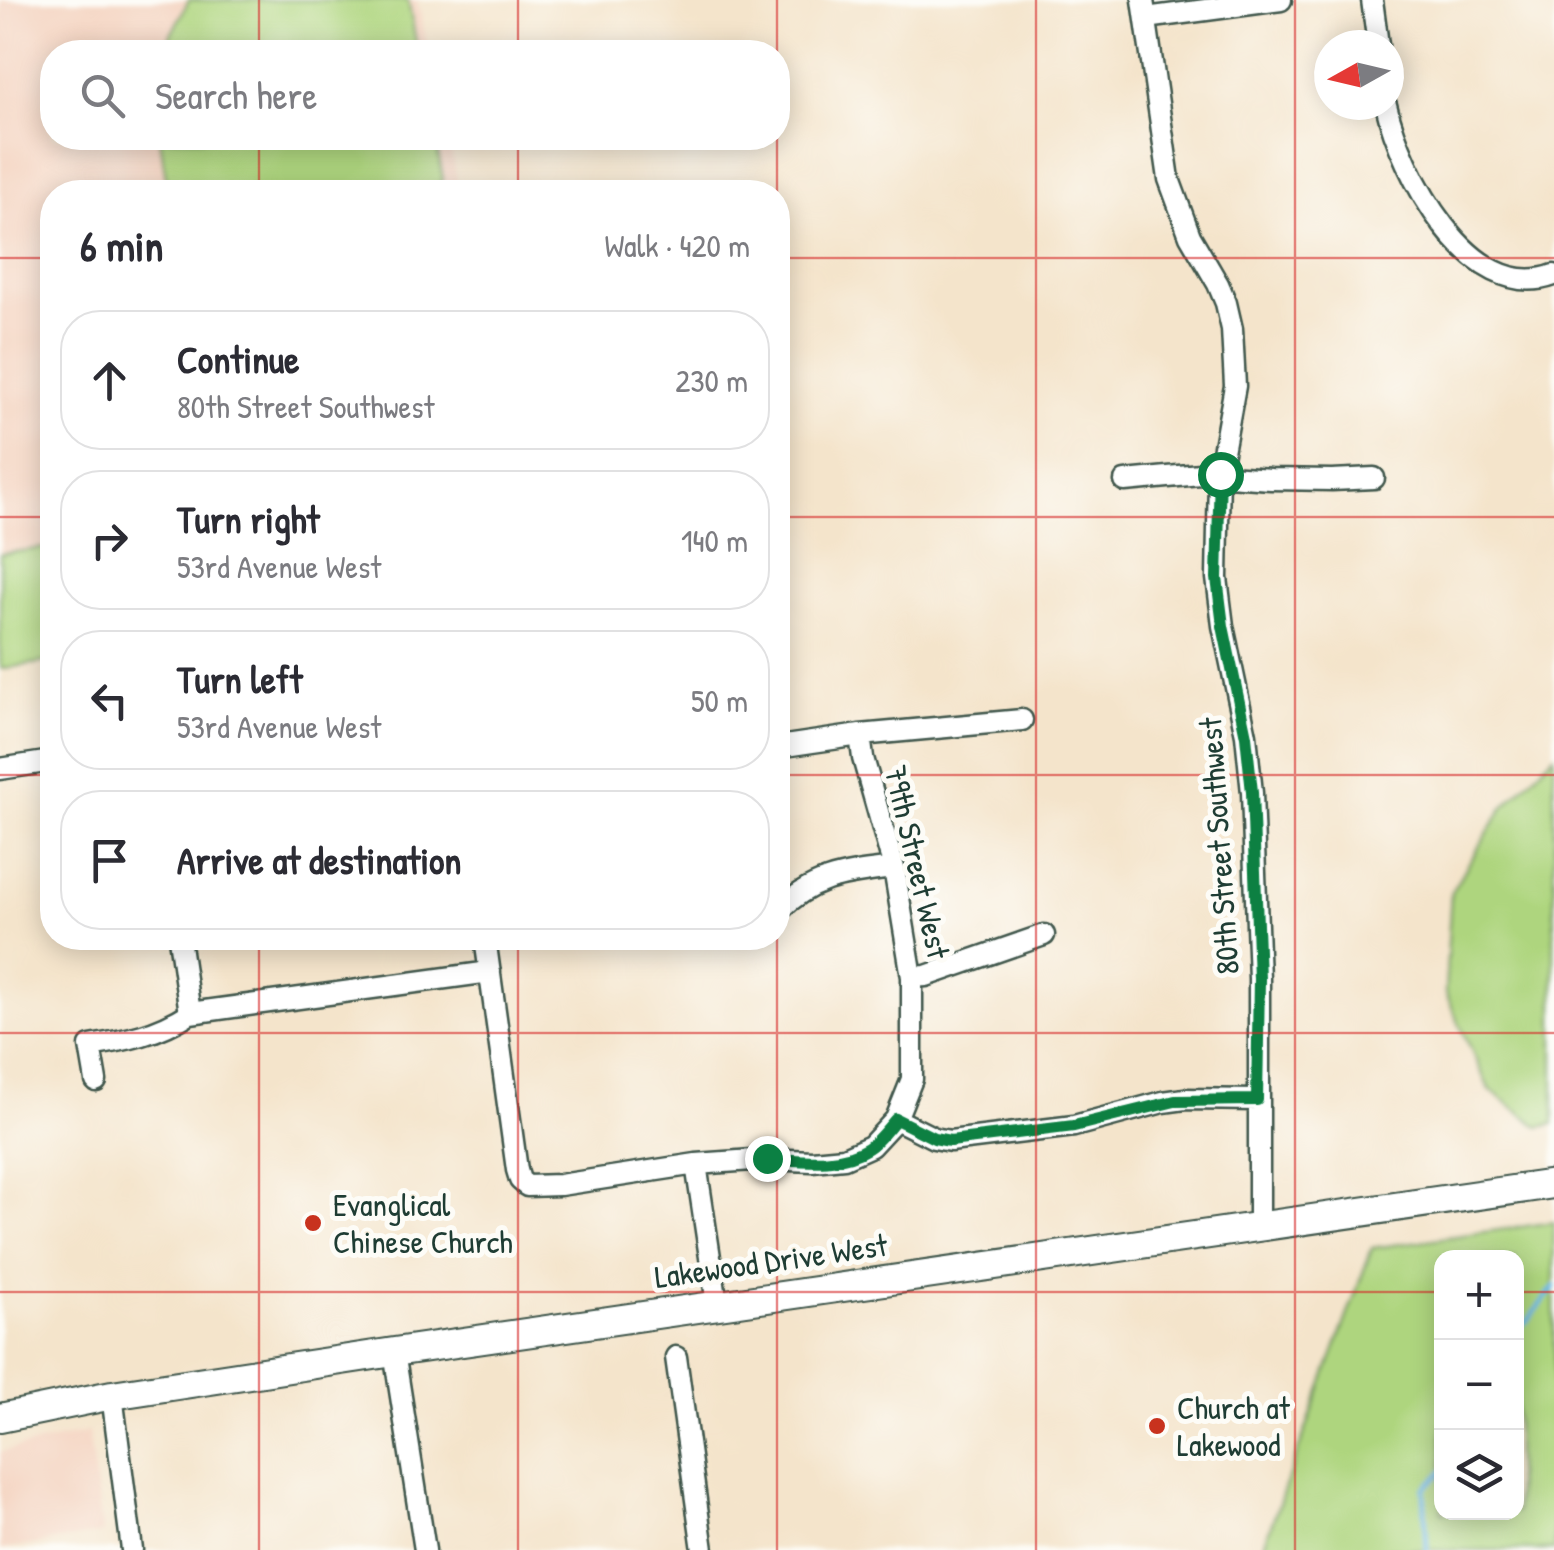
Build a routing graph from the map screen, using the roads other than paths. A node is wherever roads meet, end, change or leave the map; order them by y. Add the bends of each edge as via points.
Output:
1 (1281, 0) edge
2 (1372, 0) edge
3 (1144, 9) edge
4 (1376, 30) edge
5 (1390, 120) edge
6 (1554, 276) edge
7 (1220, 474) junction
8 (1374, 478) dead end
9 (1124, 481) dead end
10 (1022, 720) dead end
11 (860, 735) junction
12 (790, 745) edge
13 (40, 763) edge
14 (0, 769) edge
15 (894, 868) junction
16 (790, 901) edge
17 (1044, 935) dead end
18 (180, 950) edge
19 (487, 950) edge
20 (490, 972) junction
21 (912, 978) junction
22 (190, 1013) junction
23 (96, 1081) dead end
24 (1257, 1100) junction
25 (896, 1119) junction
26 (696, 1164) junction
27 (1554, 1184) edge
28 (1258, 1227) junction
29 (716, 1304) junction
30 (394, 1352) junction
31 (676, 1357) dead end
32 (112, 1395) junction
33 (0, 1418) edge
34 (132, 1550) edge
35 (426, 1550) edge
36 (704, 1550) edge

1 - 3 street
2 - 4 street
3 - 7 street, 80th Street Southwest via 1170,179 1232,329 1236,386
5 - 6 street via 1430,208 1472,256 1511,278
7 - 8 street
7 - 9 street
7 - 24 street, 80th Street Southwest via 1217,578 1252,792
10 - 11 street
11 - 12 street
11 - 15 street, 79th Street West
13 - 14 street
15 - 16 street via 814,884
15 - 21 street, 79th Street West
17 - 21 street
18 - 22 street
19 - 20 street
20 - 22 street
20 - 26 street via 517,1170 526,1186
21 - 25 street, 79th Street West via 912,1079
22 - 23 street via 142,1037 90,1046
24 - 25 street via 1175,1101 1074,1126 950,1141
24 - 28 street, 80th Street Southwest
25 - 26 street via 871,1146 844,1158
26 - 29 street
27 - 28 main road, Lakewood Drive West
28 - 29 main road, Lakewood Drive West
29 - 30 main road, Lakewood Drive West
30 - 32 main road, Lakewood Drive West
30 - 35 street
31 - 36 street
32 - 33 main road, Lakewood Drive West
32 - 34 street

